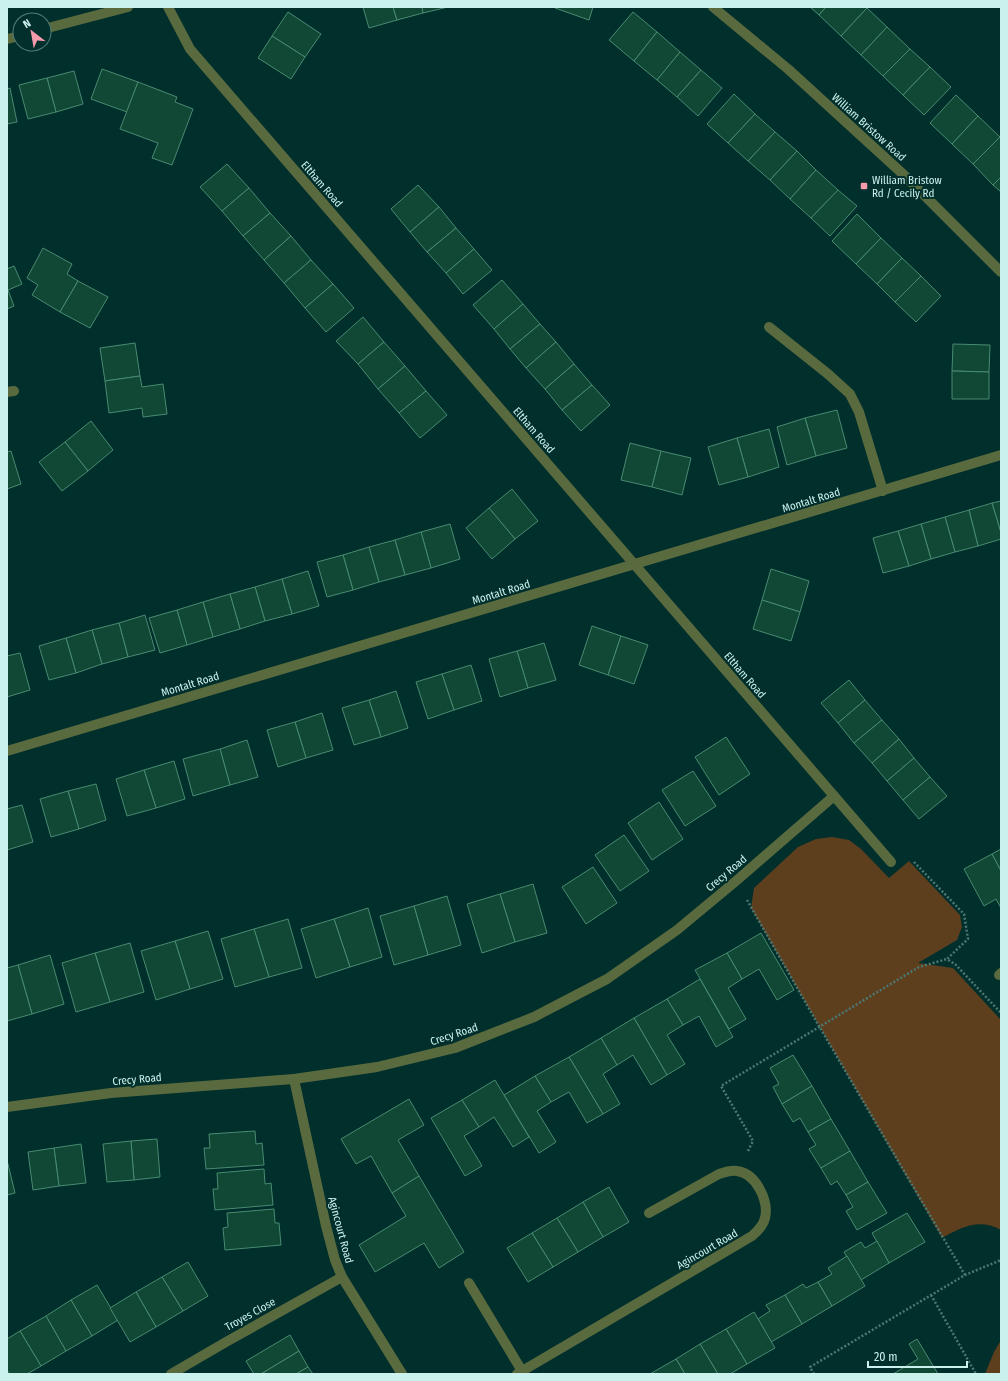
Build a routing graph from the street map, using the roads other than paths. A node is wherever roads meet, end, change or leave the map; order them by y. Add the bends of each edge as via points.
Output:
1 (128, 7) edge
2 (168, 7) edge
3 (713, 7) edge
4 (52, 28) edge
5 (1001, 272) edge
6 (769, 327) dead end
7 (1001, 456) edge
8 (883, 490) junction
9 (634, 565) junction
10 (7, 751) edge
11 (834, 796) junction
12 (891, 862) road end
13 (294, 1079) junction
14 (7, 1107) edge
15 (649, 1213) dead end
16 (342, 1277) junction
17 (469, 1283) dead end
18 (519, 1373) edge
19 (171, 1374) edge
20 (402, 1374) edge

1 - 4 street
2 - 9 street, Eltham Road via 190,49
3 - 5 street, William Bristow Road via 788,69 904,175
6 - 8 street via 850,394 859,412
7 - 8 street, Montalt Road
8 - 9 street, Montalt Road
9 - 10 street, Montalt Road
9 - 11 street, Eltham Road
11 - 12 street, Eltham Road
11 - 13 street, Crecy Road via 677,930 608,979 534,1017 455,1048 377,1067
13 - 14 street, Crecy Road via 112,1093
13 - 16 street, Agincourt Road via 326,1226
15 - 18 street, Agincourt Road via 728,1171 738,1171 753,1180 764,1198 766,1208 761,1228 752,1236
16 - 19 street, Troyes Close
16 - 20 street, Agincourt Road
17 - 18 street

